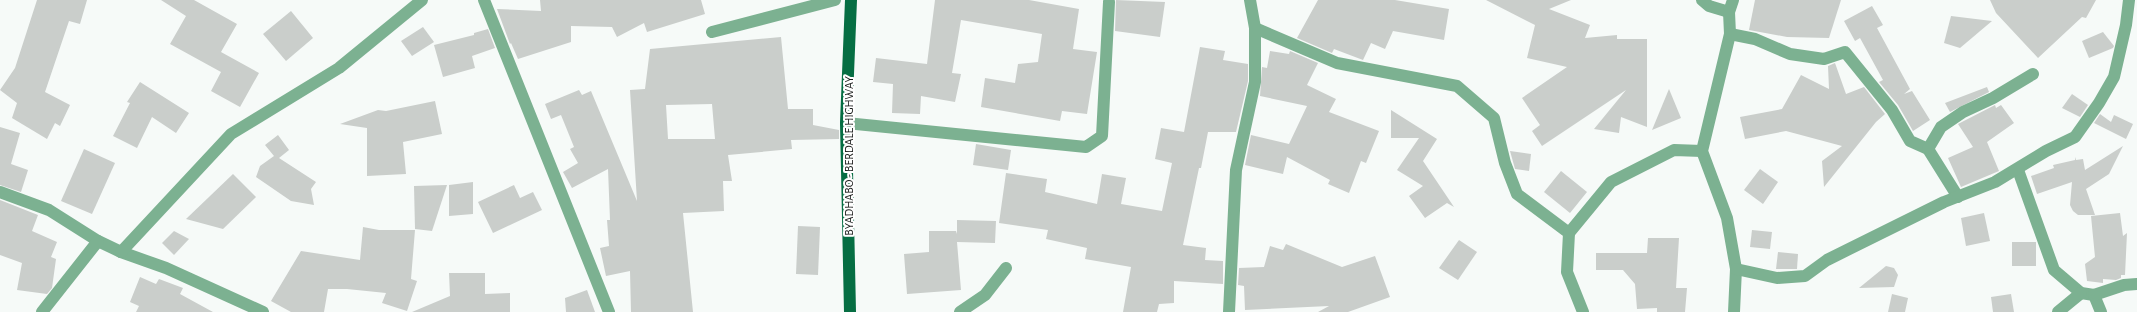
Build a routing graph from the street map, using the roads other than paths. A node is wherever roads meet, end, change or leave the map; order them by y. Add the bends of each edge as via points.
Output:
1 (422, 0) edge
2 (484, 0) edge
3 (835, 0) edge
4 (851, 0) edge
5 (1250, 0) edge
6 (1702, 0) edge
7 (1733, 0) edge
8 (2129, 0) edge
9 (1108, 2) dead end
10 (1729, 12) junction
11 (1255, 28) junction
12 (712, 32) dead end
13 (1730, 34) junction
14 (2033, 74) dead end
15 (846, 123) junction
16 (1928, 149) junction
17 (1702, 151) junction
18 (2018, 170) junction
19 (0, 192) edge
20 (1958, 197) junction
21 (1569, 233) junction
22 (98, 241) junction
23 (121, 252) junction
24 (1006, 268) dead end
25 (1736, 269) junction
26 (2137, 284) edge
27 (2081, 293) junction
28 (2094, 295) junction
29 (42, 312) edge
30 (263, 312) edge
31 (609, 312) edge
32 (850, 312) edge
33 (960, 312) edge
34 (1229, 312) edge
35 (1583, 312) edge
36 (1734, 312) edge
37 (2058, 312) edge
38 (2101, 312) edge

1 - 23 street via 339,68 231,134
2 - 31 street
3 - 12 street
4 - 15 main road, BYADHABO - BERDALE HIGHWAY
5 - 11 street
6 - 10 street via 1709,6
7 - 10 street
8 - 18 street via 2114,77 2099,103 2075,137 2046,151
9 - 15 street via 1102,136 1086,147
10 - 13 street
11 - 21 street via 1337,63 1457,86 1494,118 1505,163 1517,194
11 - 34 street via 1255,82 1236,170
13 - 16 street via 1797,55 1824,59 1845,52 1892,110 1910,141
13 - 17 street
14 - 16 street via 1993,98 1963,112 1942,127
15 - 32 main road, BYADHABO - BERDALE HIGHWAY
16 - 20 street
17 - 21 street via 1674,150 1611,182
17 - 25 street via 1727,218
18 - 20 street
18 - 27 street via 2054,270
19 - 22 street via 49,210
20 - 25 street via 1827,260 1806,276 1777,278
21 - 35 street via 1567,272
22 - 23 street
22 - 29 street
23 - 30 street via 166,268
24 - 33 street via 985,295
25 - 36 street
26 - 28 street via 2124,285
27 - 28 street
27 - 37 street
28 - 38 street

